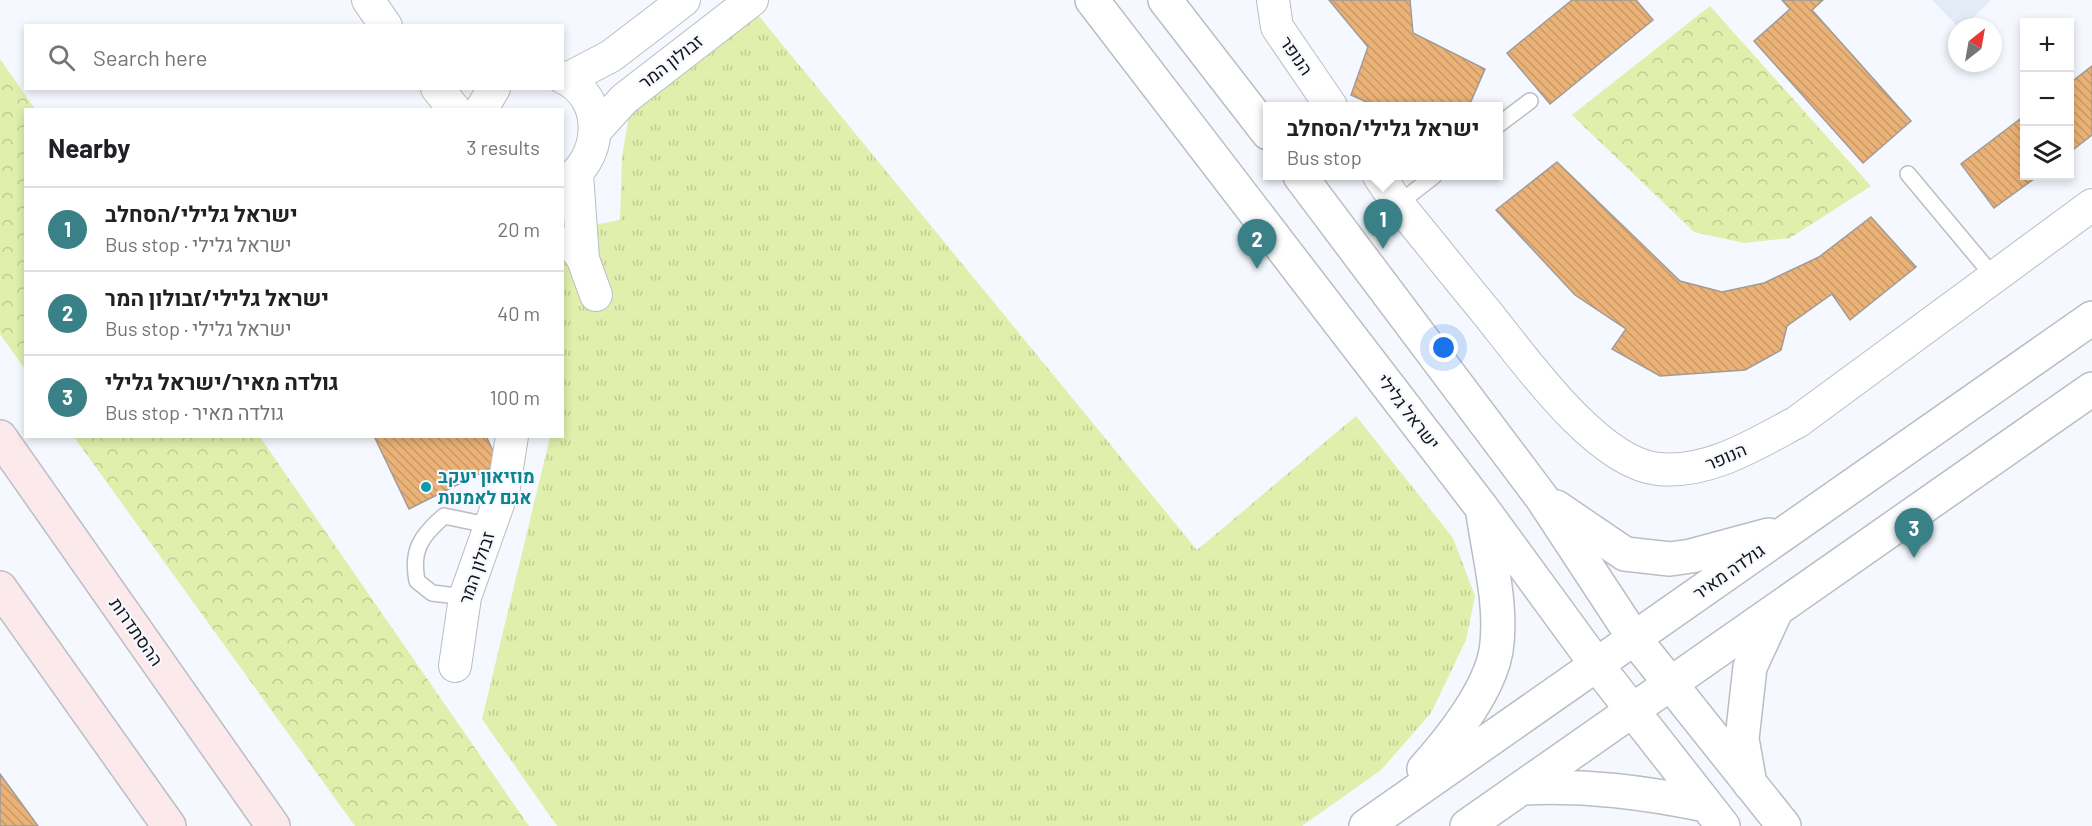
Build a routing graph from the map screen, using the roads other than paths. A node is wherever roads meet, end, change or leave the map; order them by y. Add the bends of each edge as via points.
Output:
1 (368, 0) edge
2 (684, 0) edge
3 (752, 0) edge
4 (1092, 0) edge
5 (1165, 0) edge
6 (1274, 0) edge
7 (385, 24) edge
8 (565, 78) edge
9 (439, 90) edge
10 (493, 90) edge
11 (1530, 101) dead end
12 (1328, 102) edge
13 (453, 108) edge
14 (482, 108) edge
15 (1503, 121) edge
16 (1263, 127) edge
17 (596, 130) junction
18 (1908, 174) dead end
19 (570, 178) edge
20 (1303, 180) edge
21 (1382, 180) edge
22 (1429, 180) edge
23 (1398, 204) junction
24 (2092, 205) edge
25 (564, 233) edge
26 (583, 259) junction
27 (1994, 277) junction
28 (596, 295) dead end
29 (2092, 318) edge
30 (2092, 389) edge
31 (0, 437) edge
32 (512, 438) edge
33 (1542, 498) junction
34 (1482, 508) junction
35 (492, 526) junction
36 (1791, 528) junction
37 (0, 588) edge
38 (465, 597) junction
39 (1776, 610) junction
40 (1634, 638) junction
41 (1596, 664) junction
42 (455, 666) dead end
43 (1670, 684) junction
44 (1632, 710) junction
45 (1750, 786) junction
46 (1522, 788) junction
47 (1714, 815) edge
48 (1376, 819) edge
49 (1476, 822) edge
50 (169, 826) edge
51 (273, 826) edge
52 (1784, 826) edge

1 - 7 street
2 - 8 street via 611,56
3 - 17 street, זבולון המר via 624,99
4 - 34 street, ישראל גלילי
5 - 16 street
6 - 12 street, הנופר via 1277,27
8 - 17 street via 582,92 592,110
9 - 13 street
10 - 14 street
11 - 15 lane
17 - 19 street via 587,161
18 - 27 lane
19 - 26 street
20 - 33 street
21 - 23 street, הנופר
22 - 23 lane
23 - 27 street, הנופר via 1562,406 1634,464 1658,469 1699,469 1797,422
24 - 27 street, הנופר
25 - 26 street
26 - 28 street
29 - 36 street, גולדה מאיר
30 - 39 street
31 - 51 main road, ההסתדרות
32 - 35 street, זבולון המר via 504,487
33 - 36 street via 1625,554 1670,559 1691,556
33 - 40 street
34 - 41 street, ישראל גלילי
34 - 48 street via 1497,609 1496,652 1456,733
35 - 38 street, זבולון המר
35 - 38 lane via 444,516 425,532 413,561 417,581 432,593
36 - 40 street, גולדה מאיר
37 - 50 main road
38 - 42 street, זבולון המר
39 - 43 street
39 - 45 street via 1750,666 1742,739
40 - 41 street, גולדה מאיר
40 - 43 street
41 - 44 street, ישראל גלילי
41 - 48 street, גולדה מאיר
43 - 44 street
43 - 45 street
44 - 46 street
44 - 47 street, ישראל גלילי
45 - 52 street
46 - 47 street via 1576,786 1636,791
46 - 49 street

